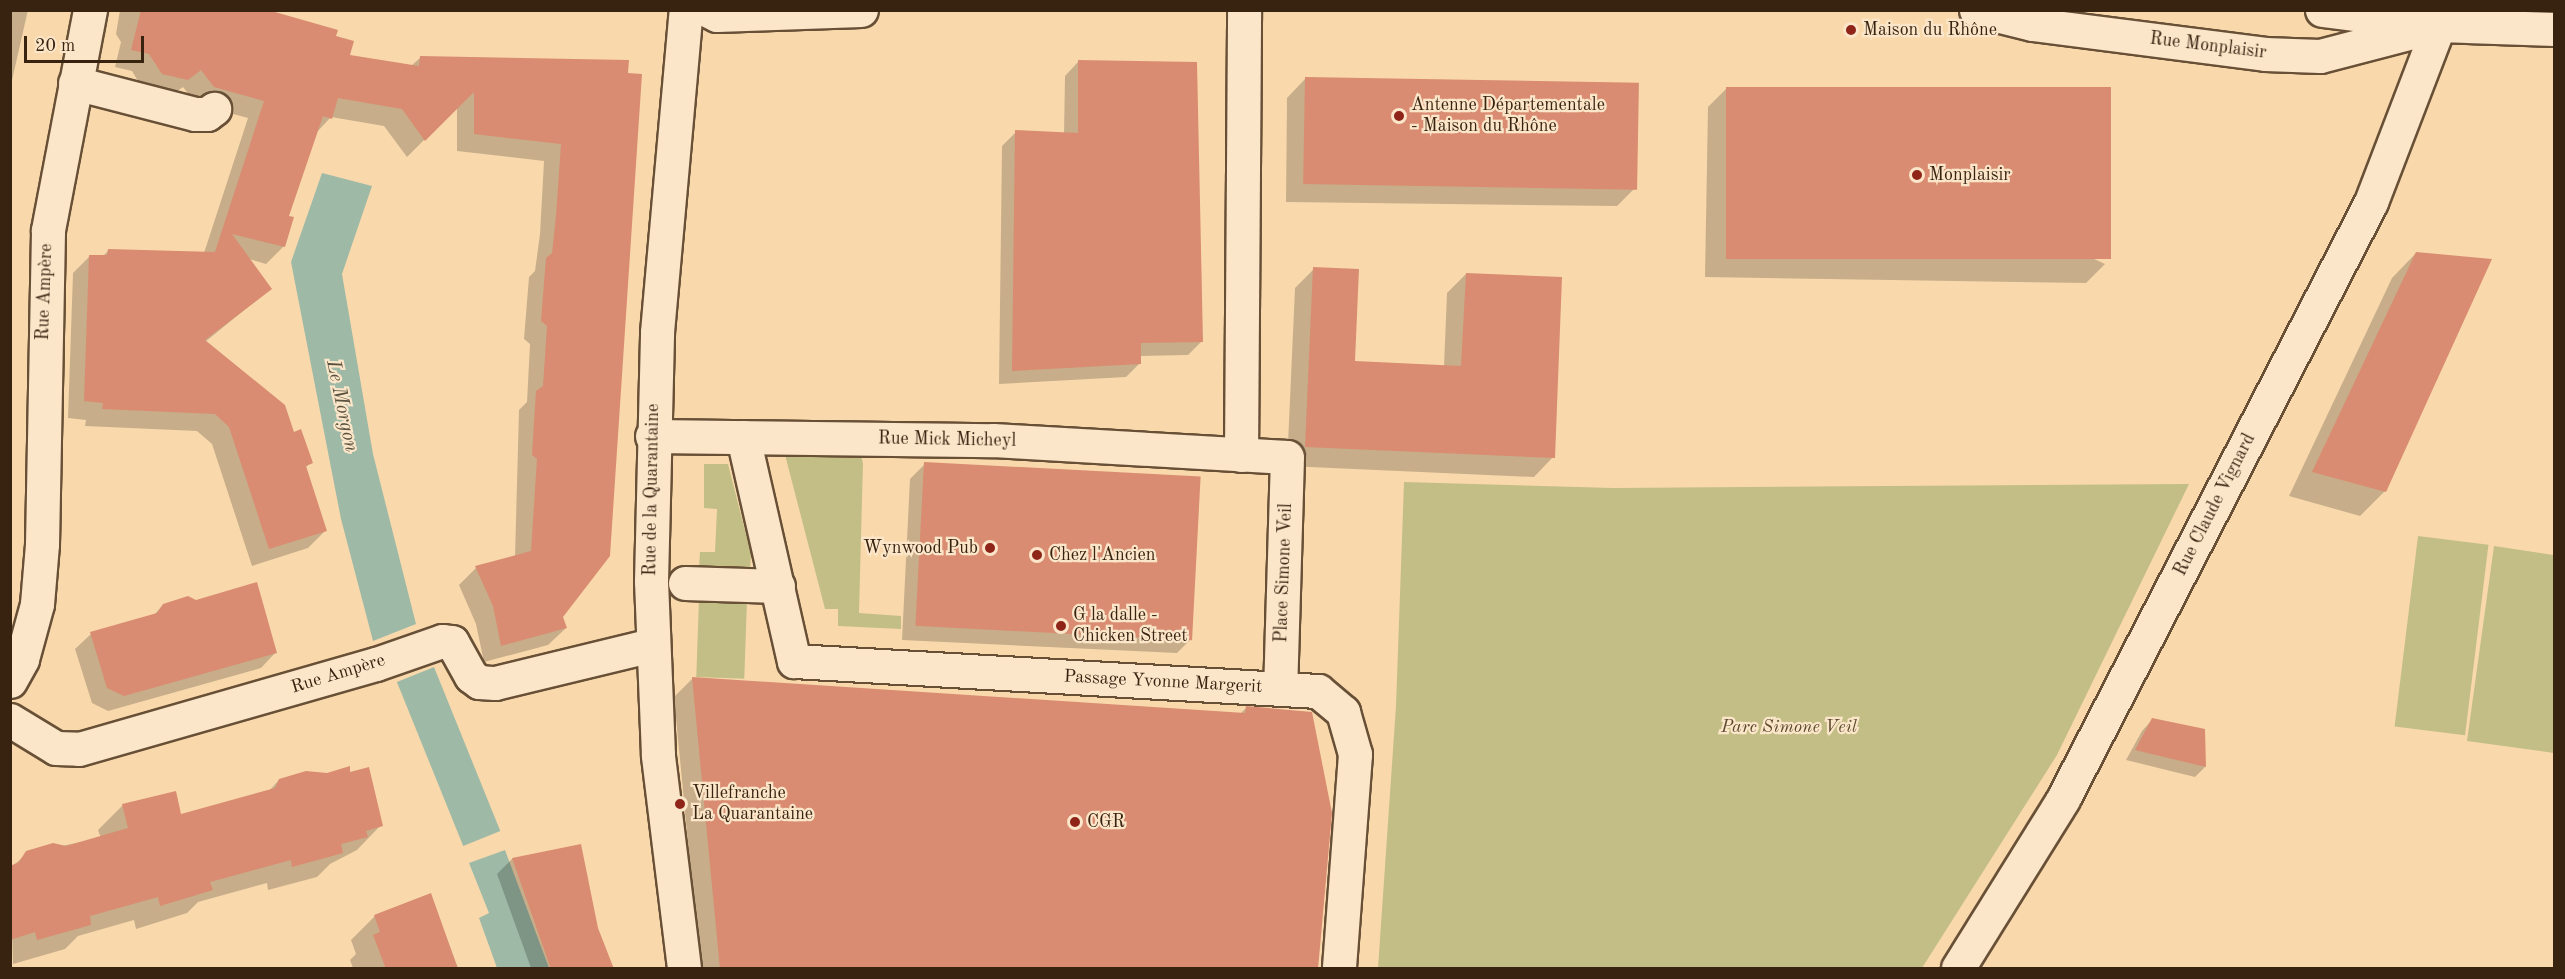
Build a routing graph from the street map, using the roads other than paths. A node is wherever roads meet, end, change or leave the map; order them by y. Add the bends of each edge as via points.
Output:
1 (90, 10) edge
2 (686, 10) edge
3 (707, 10) edge
4 (861, 10) edge
5 (1244, 10) edge
6 (1976, 10) edge
7 (2322, 10) edge
8 (2439, 25) junction
9 (2554, 29) edge
10 (75, 83) junction
11 (214, 109) dead end
12 (652, 436) junction
13 (743, 437) junction
14 (1240, 455) junction
15 (1287, 457) joint
16 (685, 583) dead end
17 (778, 586) junction
18 (652, 645) junction
19 (10, 681) edge
20 (1280, 688) junction
21 (10, 720) edge
22 (684, 969) edge
23 (1339, 969) edge
24 (1958, 969) edge

1 - 10 street, Rue Ampère
2 - 12 street, Rue de la Quarantaine via 658,321
3 - 4 street via 717,15
5 - 14 street
6 - 8 street, Rue Monplaisir via 2032,24 2265,54 2320,56
7 - 8 street, Rue Monplaisir
8 - 9 street, Rue Monplaisir
8 - 24 street, Rue Claude Vignard via 2366,213 2063,799
10 - 11 street via 195,114 207,114
10 - 19 street, Rue Ampère via 48,230 42,544 36,604 22,659
12 - 13 street, Rue Mick Micheyl
12 - 18 street, Rue de la Quarantaine
13 - 14 street, Rue Mick Micheyl via 993,440
13 - 17 street, Passage Yvonne Margerit
14 - 15 street, Rue Mick Micheyl
15 - 20 street, Place Simone Veil
16 - 17 street
17 - 20 street, Passage Yvonne Margerit via 794,661
18 - 21 street, Rue Ampère via 495,683 478,682 452,642 442,640 376,664 79,749 56,748
18 - 22 street, Rue de la Quarantaine via 658,755
20 - 23 street, Passage Yvonne Margerit via 1318,691 1343,712 1355,754

